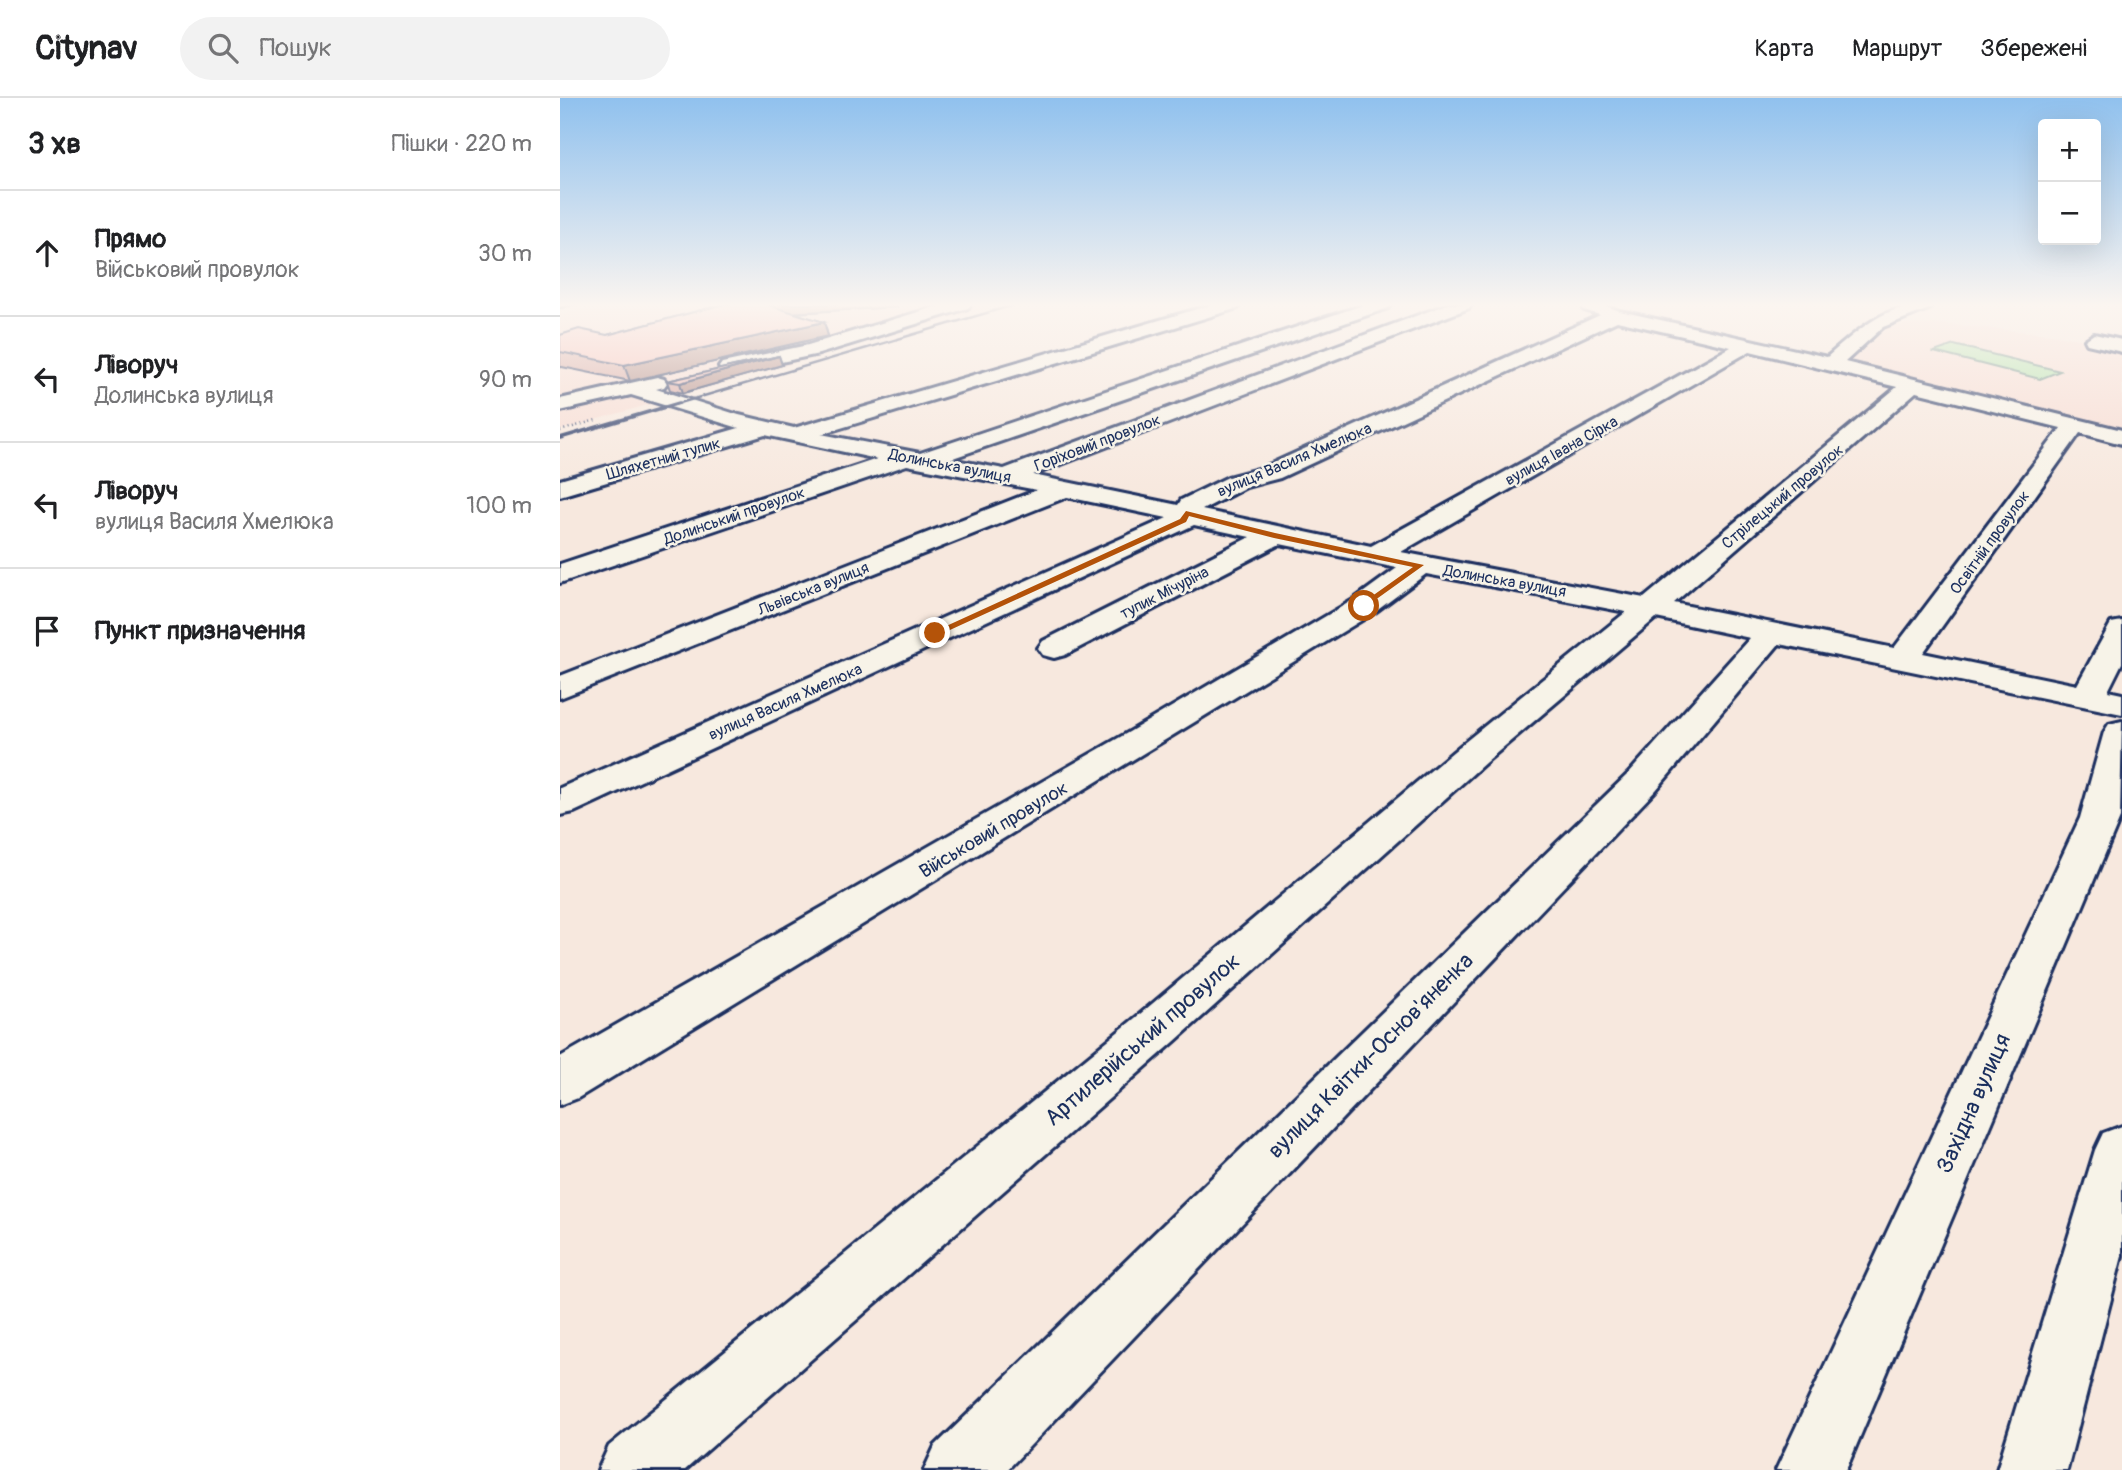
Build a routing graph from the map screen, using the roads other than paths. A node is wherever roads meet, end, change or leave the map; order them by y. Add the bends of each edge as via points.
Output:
1 (728, 368) edge
2 (1017, 368) edge
3 (1188, 368) edge
4 (1293, 368) edge
5 (1477, 368) edge
6 (1707, 368) edge
7 (1848, 368) edge
8 (709, 372) edge
9 (1913, 384) junction
10 (672, 396) junction
11 (724, 396) dead end
12 (560, 405) edge
13 (761, 421) junction
14 (2075, 425) junction
15 (796, 434) junction
16 (2122, 437) edge
17 (916, 458) junction
18 (1007, 476) junction
19 (560, 488) edge
20 (1066, 488) junction
21 (1186, 513) junction
22 (1274, 536) junction
23 (1374, 556) junction
24 (1420, 565) junction
25 (560, 574) edge
26 (1650, 608) junction
27 (2122, 630) edge
28 (1772, 632) junction
29 (1054, 648) dead end
30 (1902, 659) junction
31 (560, 688) edge
32 (2122, 704) edge
33 (2105, 714) edge
34 (560, 803) edge
35 (560, 1083) edge
36 (2122, 1150) edge
37 (633, 1470) edge
38 (960, 1470) edge
39 (1811, 1470) edge
40 (2032, 1470) edge

1 - 8 street
2 - 15 street
3 - 17 street, Долинський провулок
4 - 18 street, Горіховий провулок
5 - 21 street, вулиця Василя Хмелюка via 1270,473 1237,482
6 - 23 street, вулиця Івана Сірка
7 - 9 street
9 - 14 street
9 - 26 street, Стрілецький провулок
10 - 11 street
10 - 12 street, Долинська вулиця via 631,388
10 - 13 street, Долинська вулиця
13 - 15 street, Долинська вулиця
13 - 19 street, Шляхетний тупик
14 - 16 street
14 - 30 street, Освітній провулок
15 - 17 street, Долинська вулиця
17 - 18 street, Долинська вулиця
17 - 25 street, Долинський провулок
18 - 20 street, Долинська вулиця
20 - 21 street, Долинська вулиця
20 - 31 street, Львівська вулиця
21 - 22 street, Долинська вулиця
21 - 34 street, вулиця Василя Хмелюка via 1183,521
22 - 23 street, Долинська вулиця
22 - 29 street, тупик Мічуріна
23 - 24 street, Долинська вулиця
24 - 26 street, Долинська вулиця
24 - 35 street, Військовий провулок via 1364,606
26 - 28 street, Долинська вулиця
26 - 37 street, Артилерійський провулок
27 - 33 street, Західна вулиця
28 - 30 street, Долинська вулиця
28 - 38 street, вулиця Квітки-Основ'яненка via 1642,782
30 - 33 street, Долинська вулиця
32 - 33 street, Долинська вулиця
33 - 39 street, Західна вулиця via 2100,818
36 - 40 street

